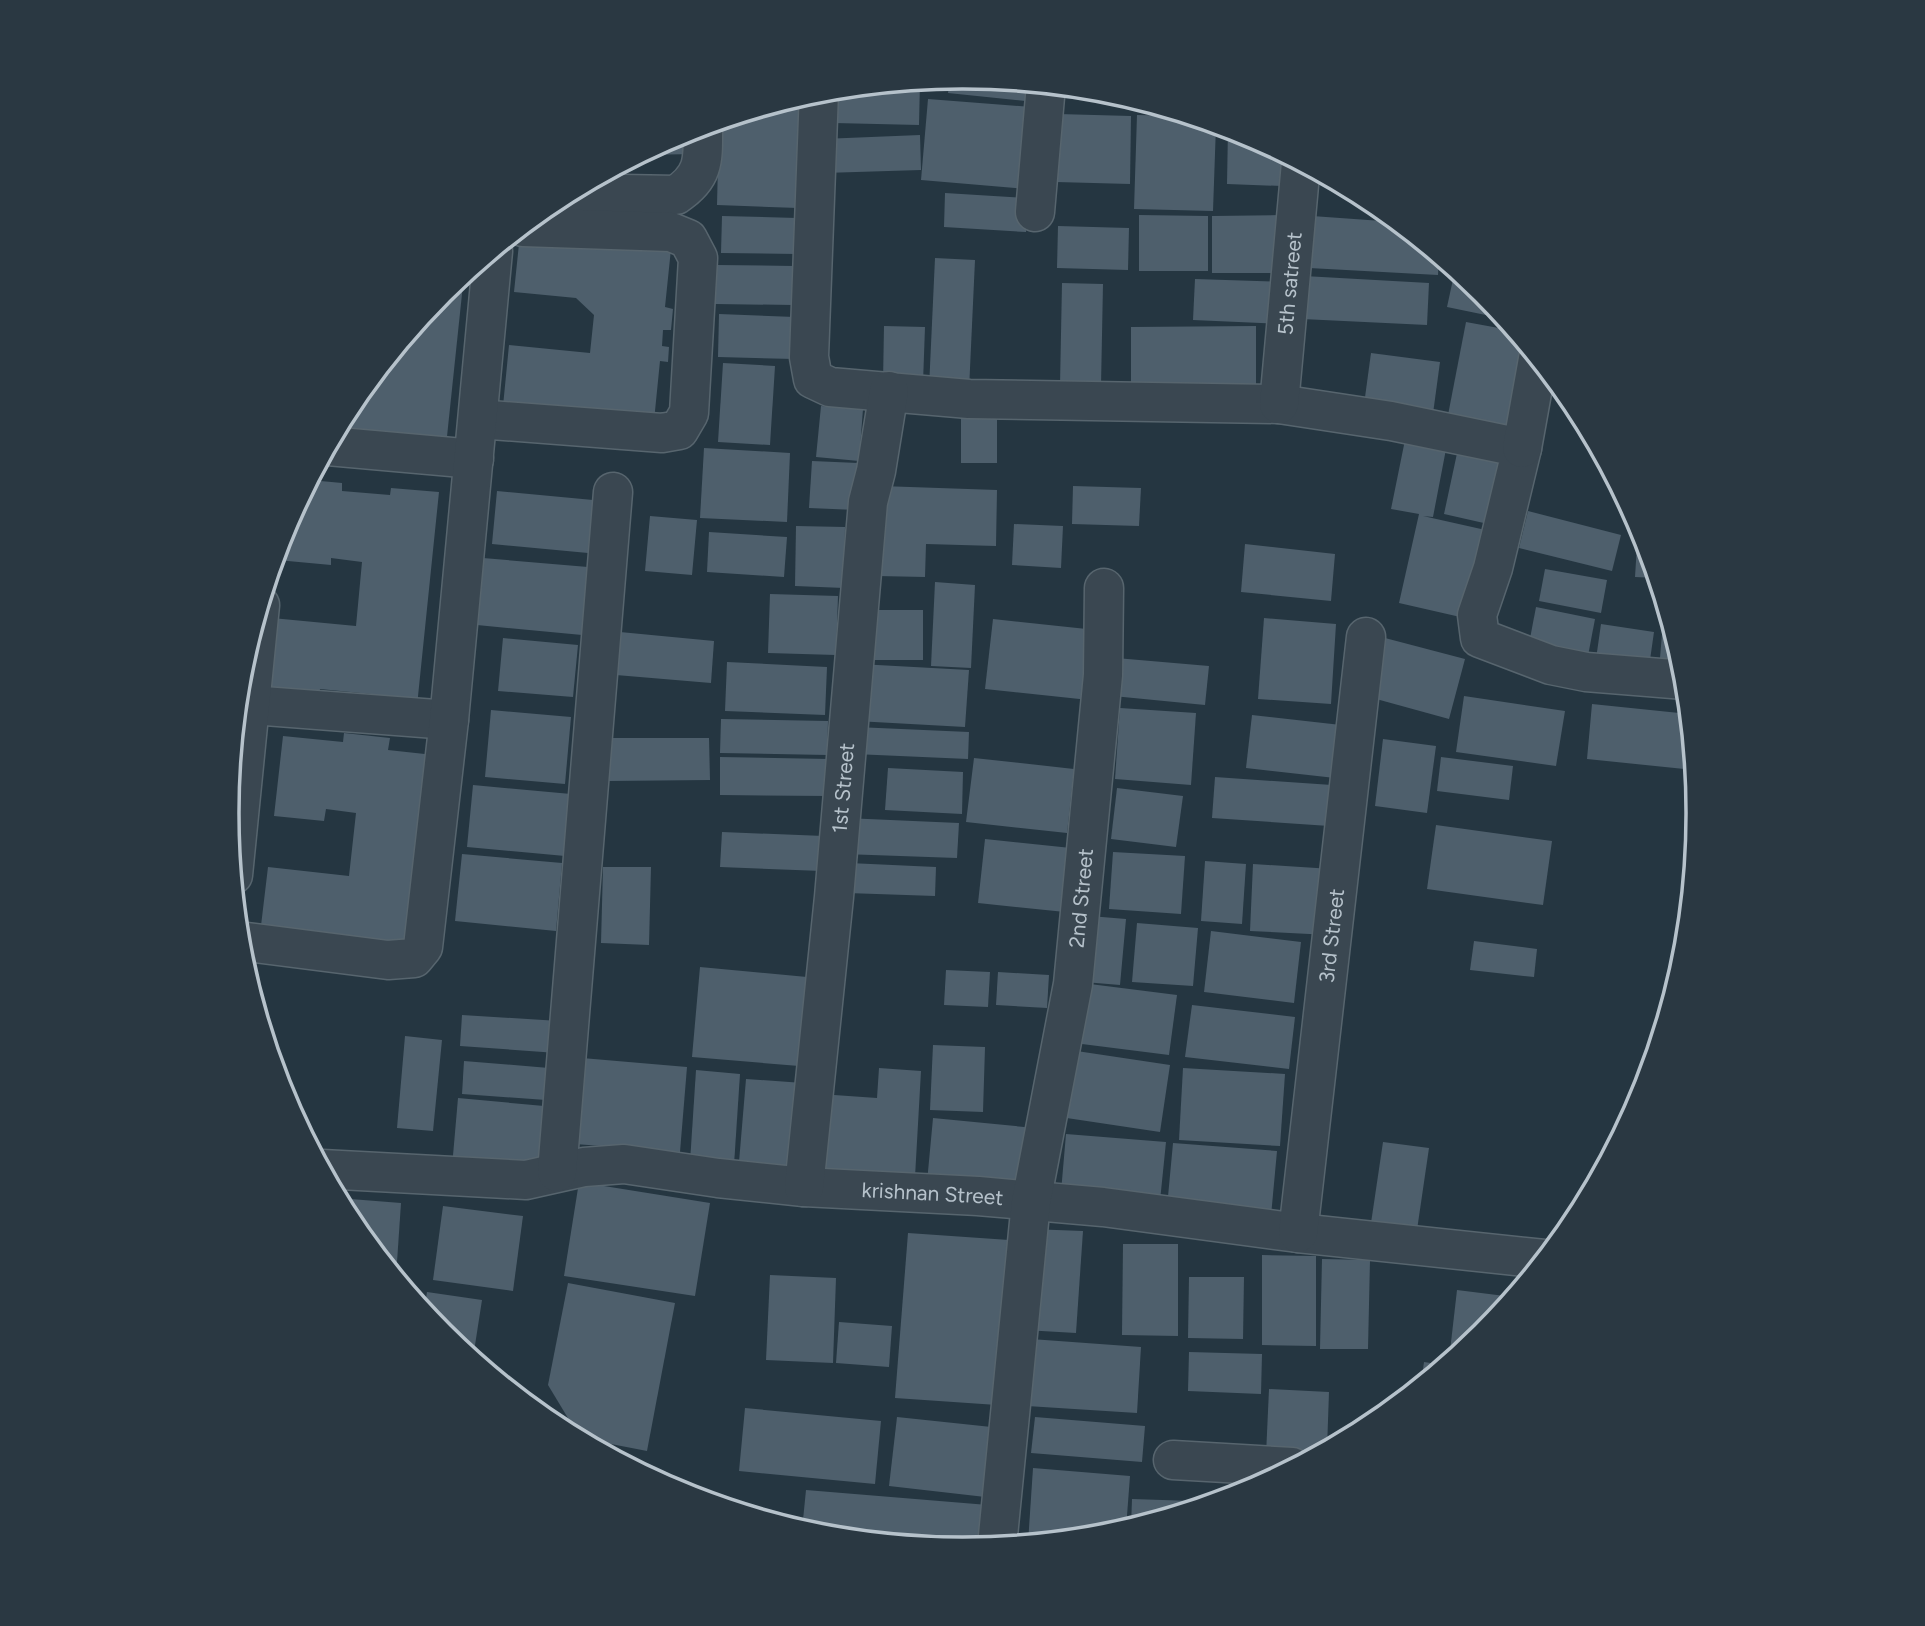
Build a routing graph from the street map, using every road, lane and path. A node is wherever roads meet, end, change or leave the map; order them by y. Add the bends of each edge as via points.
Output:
1 (1045, 94) edge
2 (819, 104) edge
3 (703, 138) edge
4 (1299, 173) edge
5 (589, 193) edge
6 (1035, 212) dead end
7 (539, 227) edge
8 (492, 263) edge
9 (1536, 371) edge
10 (889, 391) junction
11 (1279, 404) junction
12 (478, 419) junction
13 (339, 447) edge
14 (1522, 448) junction
15 (474, 459) junction
16 (613, 492) dead end
17 (1104, 588) dead end
18 (1366, 637) dead end
19 (254, 666) edge
20 (1673, 679) edge
21 (251, 705) junction
22 (449, 720) junction
23 (239, 817) edge
24 (251, 943) edge
25 (333, 1170) edge
26 (557, 1172) junction
27 (804, 1187) junction
28 (1031, 1202) junction
29 (1298, 1233) junction
30 (1533, 1259) edge
31 (1173, 1460) dead end
32 (1274, 1466) edge
33 (998, 1535) edge

1 - 6 street
2 - 10 street via 809,357 813,380 830,387
3 - 5 street via 698,175 676,195
4 - 11 street, 5th satreet
7 - 12 street via 671,232 688,239 698,258 690,413 679,430 662,433
8 - 12 street
9 - 14 street
10 - 11 street via 969,399
10 - 27 street, 1st Street via 868,502
11 - 14 street
12 - 15 street
13 - 15 street
14 - 20 street via 1477,615 1480,638 1551,665
15 - 22 street
16 - 26 street
17 - 28 street, 2nd Street via 1103,676 1073,984
18 - 29 street, 3rd Street
19 - 21 street
21 - 22 street
21 - 23 street
22 - 24 street via 423,947 414,958 388,960
25 - 26 street, krishnan Street via 526,1180
26 - 27 street, krishnan Street via 624,1164
27 - 28 street, krishnan Street
28 - 29 street, krishnan Street
28 - 33 street, 2nd Street
29 - 30 street, krishnan Street
31 - 32 street

